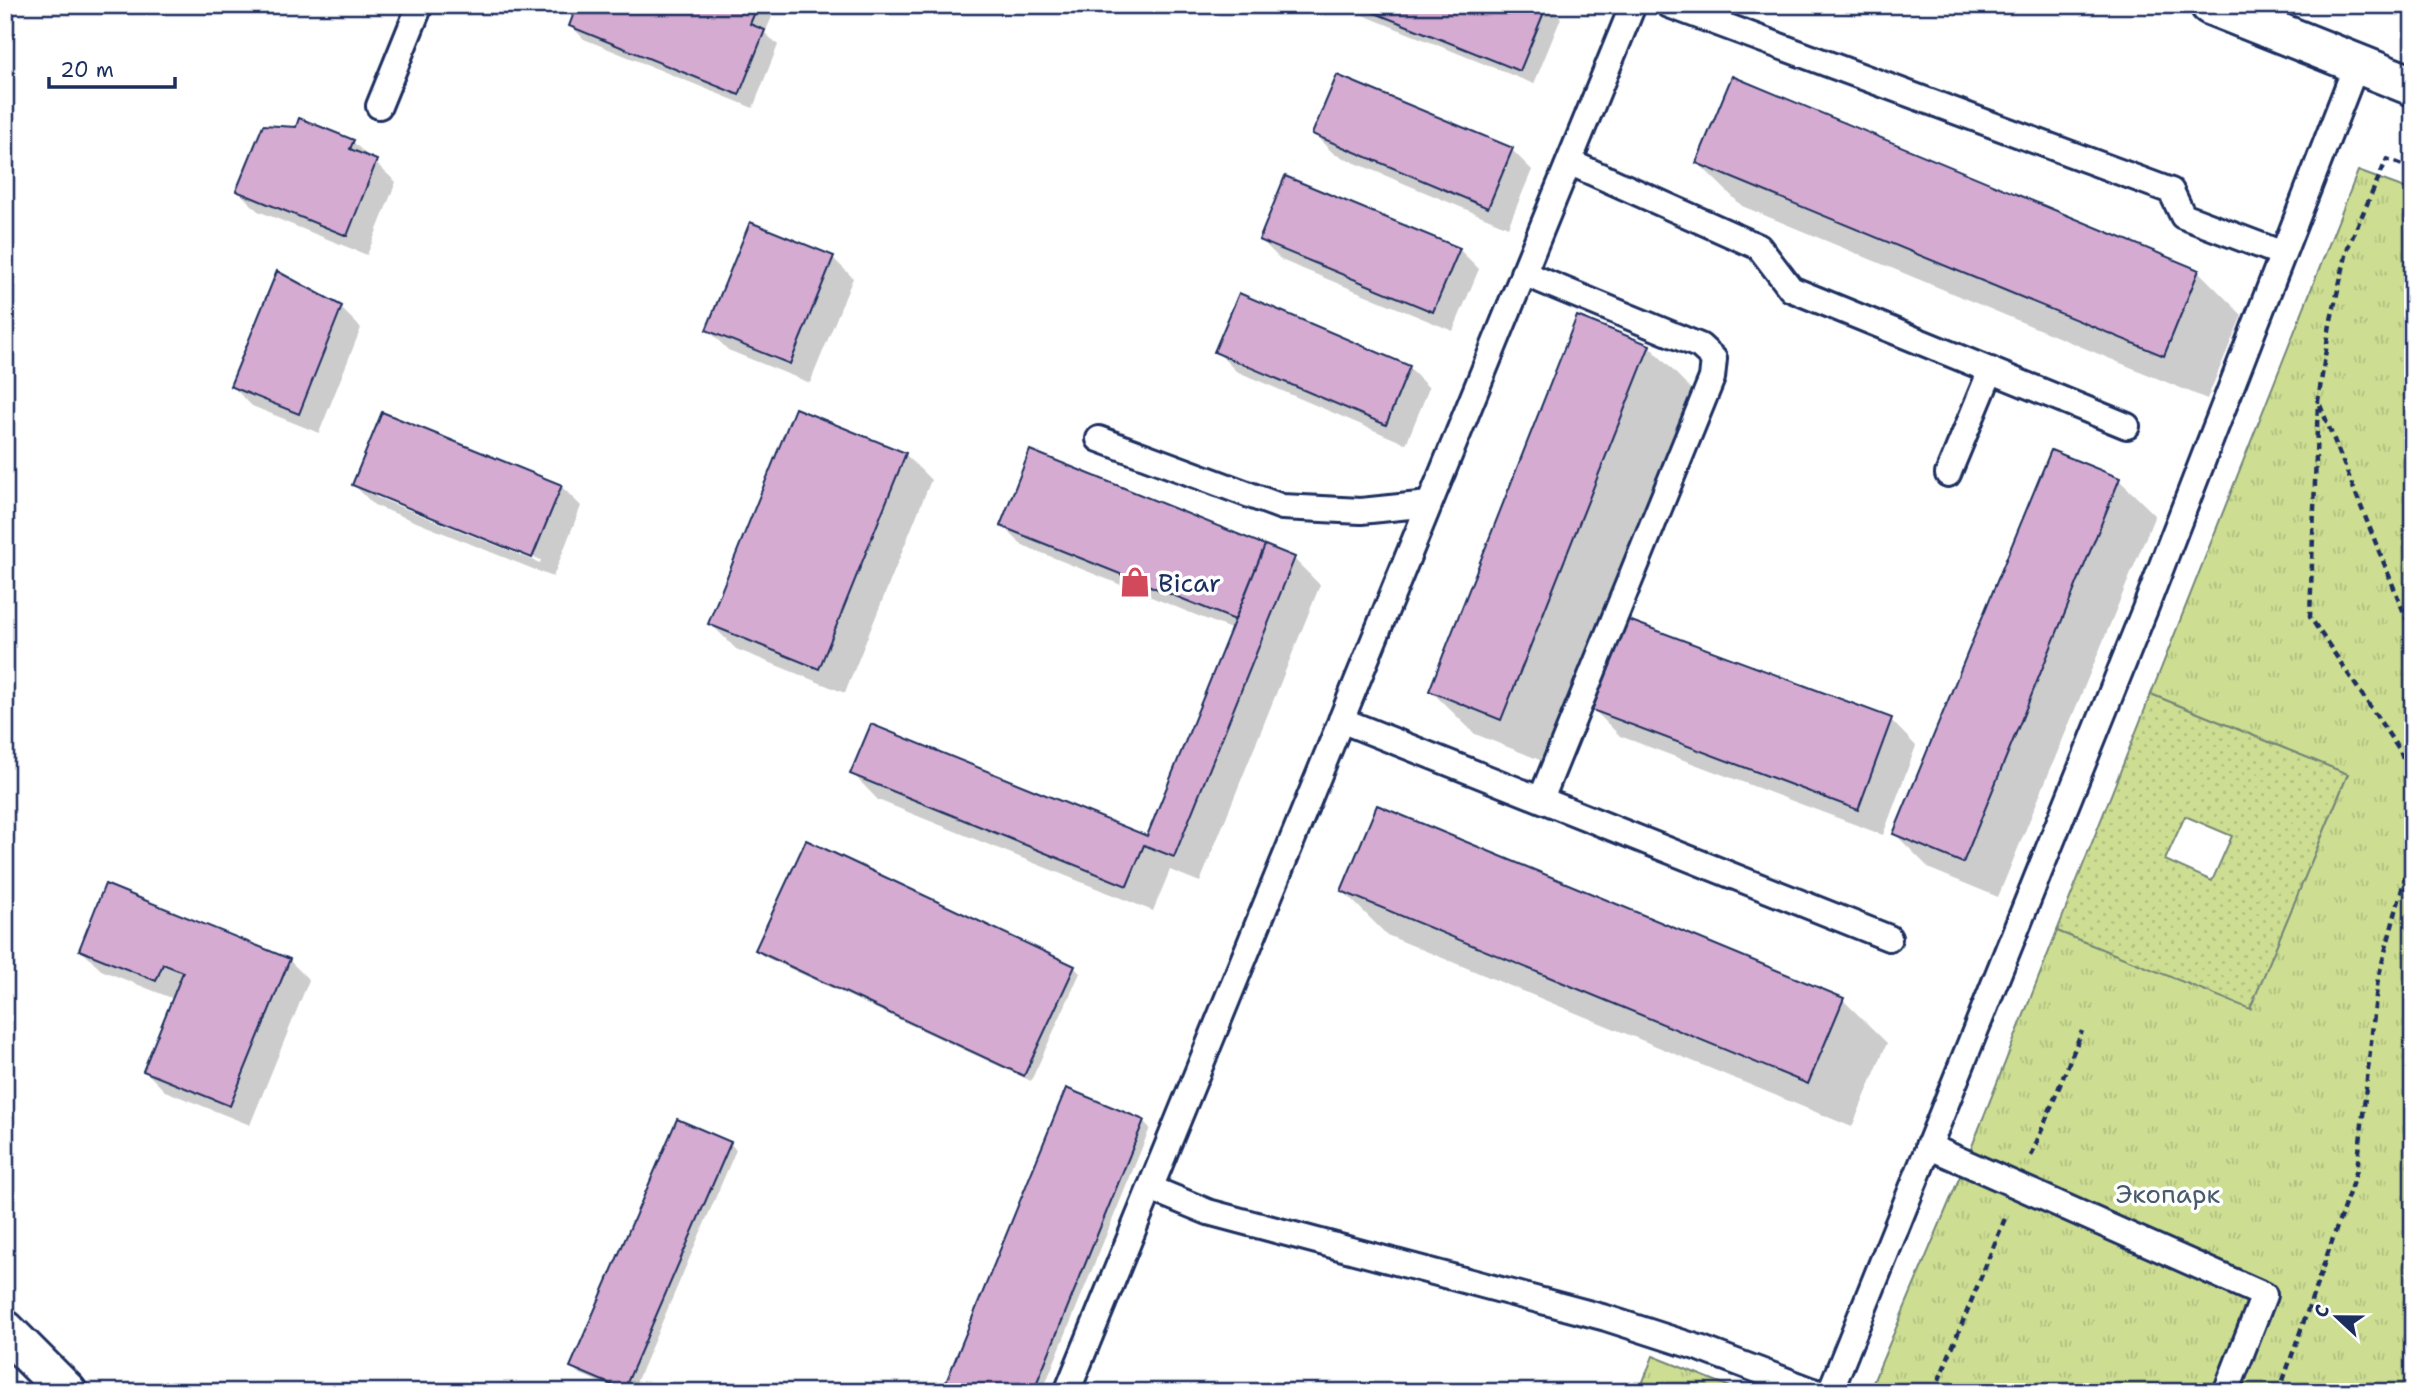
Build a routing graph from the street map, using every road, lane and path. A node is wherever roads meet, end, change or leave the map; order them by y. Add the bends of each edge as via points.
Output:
1 (420, 5) edge
2 (1633, 5) edge
3 (1669, 5) edge
4 (2210, 5) edge
5 (2357, 63) junction
6 (2413, 86) edge
7 (379, 106) dead end
8 (1569, 162) junction
9 (2413, 169) edge
10 (2283, 254) junction
11 (1523, 273) junction
12 (1991, 370) junction
13 (2318, 401) junction
14 (2127, 426) dead end
15 (1099, 439) dead end
16 (1948, 474) dead end
17 (1429, 504) junction
18 (2413, 635) edge
19 (1341, 720) junction
20 (2413, 785) edge
21 (1541, 799) junction
22 (2413, 848) edge
23 (1889, 938) dead end
24 (1928, 1146) junction
25 (1150, 1188) junction
26 (5, 1330) edge
27 (67, 1392) edge
28 (1068, 1392) edge
29 (1816, 1392) edge
30 (1830, 1392) edge
31 (2225, 1392) edge
32 (2278, 1392) edge

1 - 7 lane
2 - 8 lane
3 - 10 lane via 2171,191 2183,216
4 - 5 main road
5 - 6 main road
5 - 10 lane
8 - 11 lane
8 - 12 lane via 1759,247 1791,289
9 - 13 path via 2387,159 2348,247
10 - 24 lane
11 - 17 lane
11 - 21 lane via 1700,346 1714,359 1712,378
12 - 14 lane
12 - 16 lane
13 - 18 path
13 - 20 path via 2310,617 2400,751
15 - 17 lane via 1282,507 1361,511
17 - 19 lane
19 - 21 lane
19 - 25 lane
21 - 23 lane
22 - 32 path via 2378,978 2357,1170
24 - 30 lane
24 - 31 lane via 2264,1295
25 - 28 lane
25 - 29 lane via 1208,1212 1605,1318
26 - 27 main road

